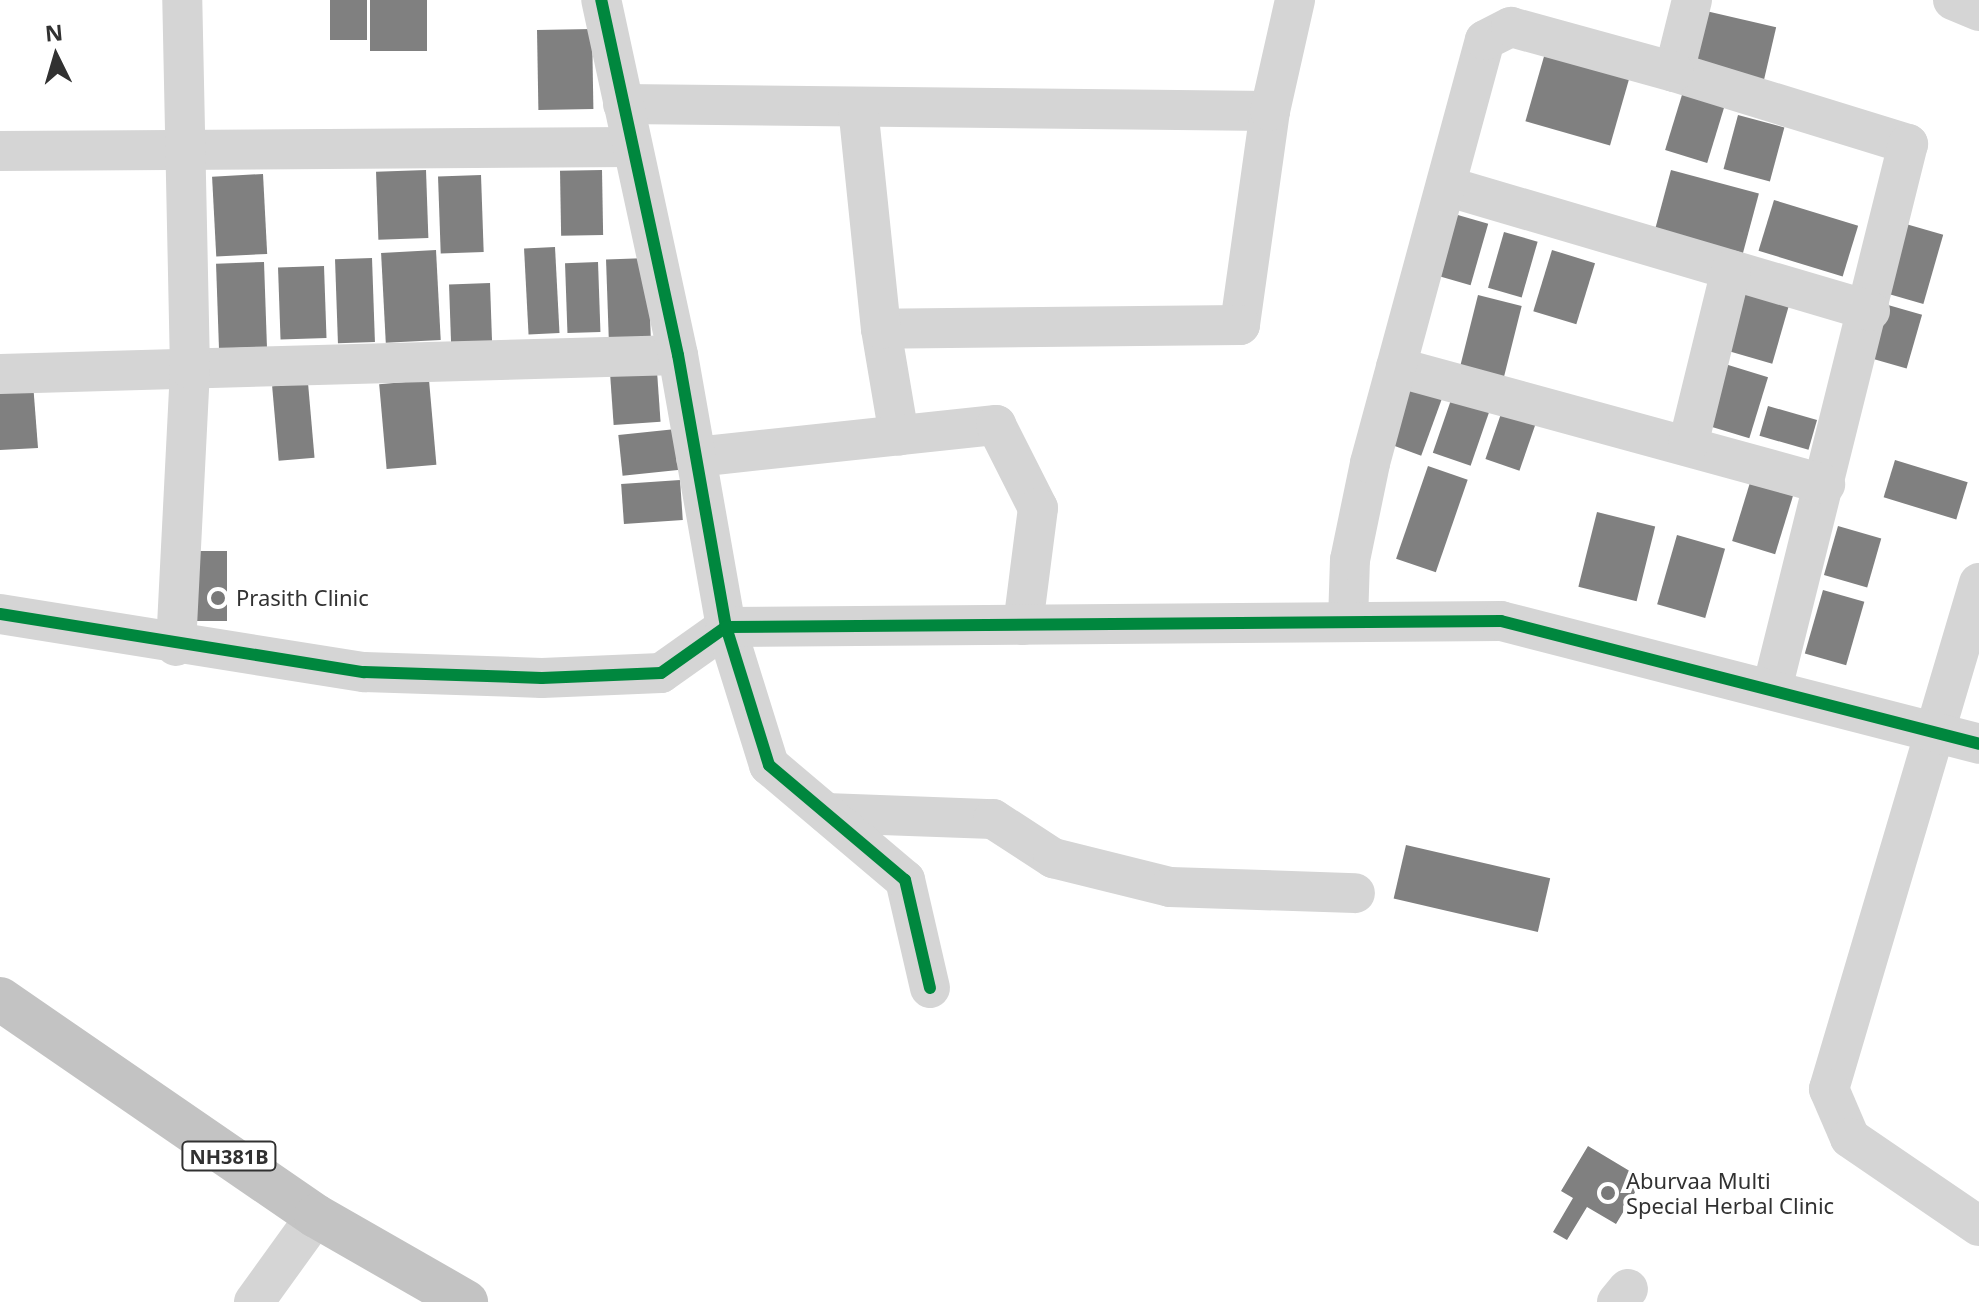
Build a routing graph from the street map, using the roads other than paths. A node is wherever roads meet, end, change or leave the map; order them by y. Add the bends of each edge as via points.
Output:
1 (182, 0) edge
2 (601, 0) edge
3 (1295, 0) edge
4 (1692, 0) edge
5 (1953, 0) edge
6 (1979, 11) edge
7 (1674, 72) junction
8 (623, 104) junction
9 (858, 107) junction
10 (1270, 111) junction
11 (632, 147) junction
12 (0, 151) edge
13 (190, 154) junction
14 (1446, 186) junction
15 (1731, 270) junction
16 (1870, 311) junction
17 (881, 329) junction
18 (678, 355) junction
19 (1396, 367) junction
20 (190, 369) junction
21 (0, 374) edge
22 (899, 435) junction
23 (1688, 445) junction
24 (696, 457) junction
25 (1825, 484) junction
26 (1979, 583) edge
27 (0, 614) edge
28 (1348, 622) junction
29 (1023, 625) junction
30 (726, 627) junction
31 (176, 646) junction
32 (1772, 689) junction
33 (1935, 730) junction
34 (1979, 744) edge
35 (826, 813) junction
36 (1355, 893) dead end
37 (930, 988) dead end
38 (0, 999) edge
39 (316, 1216) junction
40 (1979, 1226) edge
41 (254, 1302) edge
42 (466, 1302) edge

1 - 13 street
2 - 8 street
3 - 10 street
4 - 7 street
5 - 6 street
7 - 14 street via 1511,27 1495,30 1485,40
7 - 16 street via 1908,144
8 - 9 street
8 - 11 street
9 - 10 street
9 - 17 street
10 - 17 street via 1240,325
11 - 13 street
11 - 18 street
12 - 13 street
13 - 20 street
14 - 15 street
14 - 19 street
15 - 16 street
15 - 23 street
16 - 25 street
17 - 22 street
18 - 20 street
18 - 24 street
19 - 23 street
19 - 28 street via 1350,560
20 - 21 street
20 - 31 street
22 - 24 street
22 - 29 street via 996,425 1038,508
23 - 25 street
24 - 30 street
25 - 32 street
26 - 33 street
27 - 31 street
28 - 29 street
28 - 32 street via 1501,621
29 - 30 street
30 - 31 street via 661,673 608,678 364,672
30 - 35 street via 769,765
32 - 33 street
33 - 34 street
33 - 40 street via 1829,1089 1850,1138
35 - 36 street via 993,819 1053,858 1170,887
35 - 37 street via 905,880
38 - 39 highway, NH381B
39 - 41 street
39 - 42 highway, NH381B

